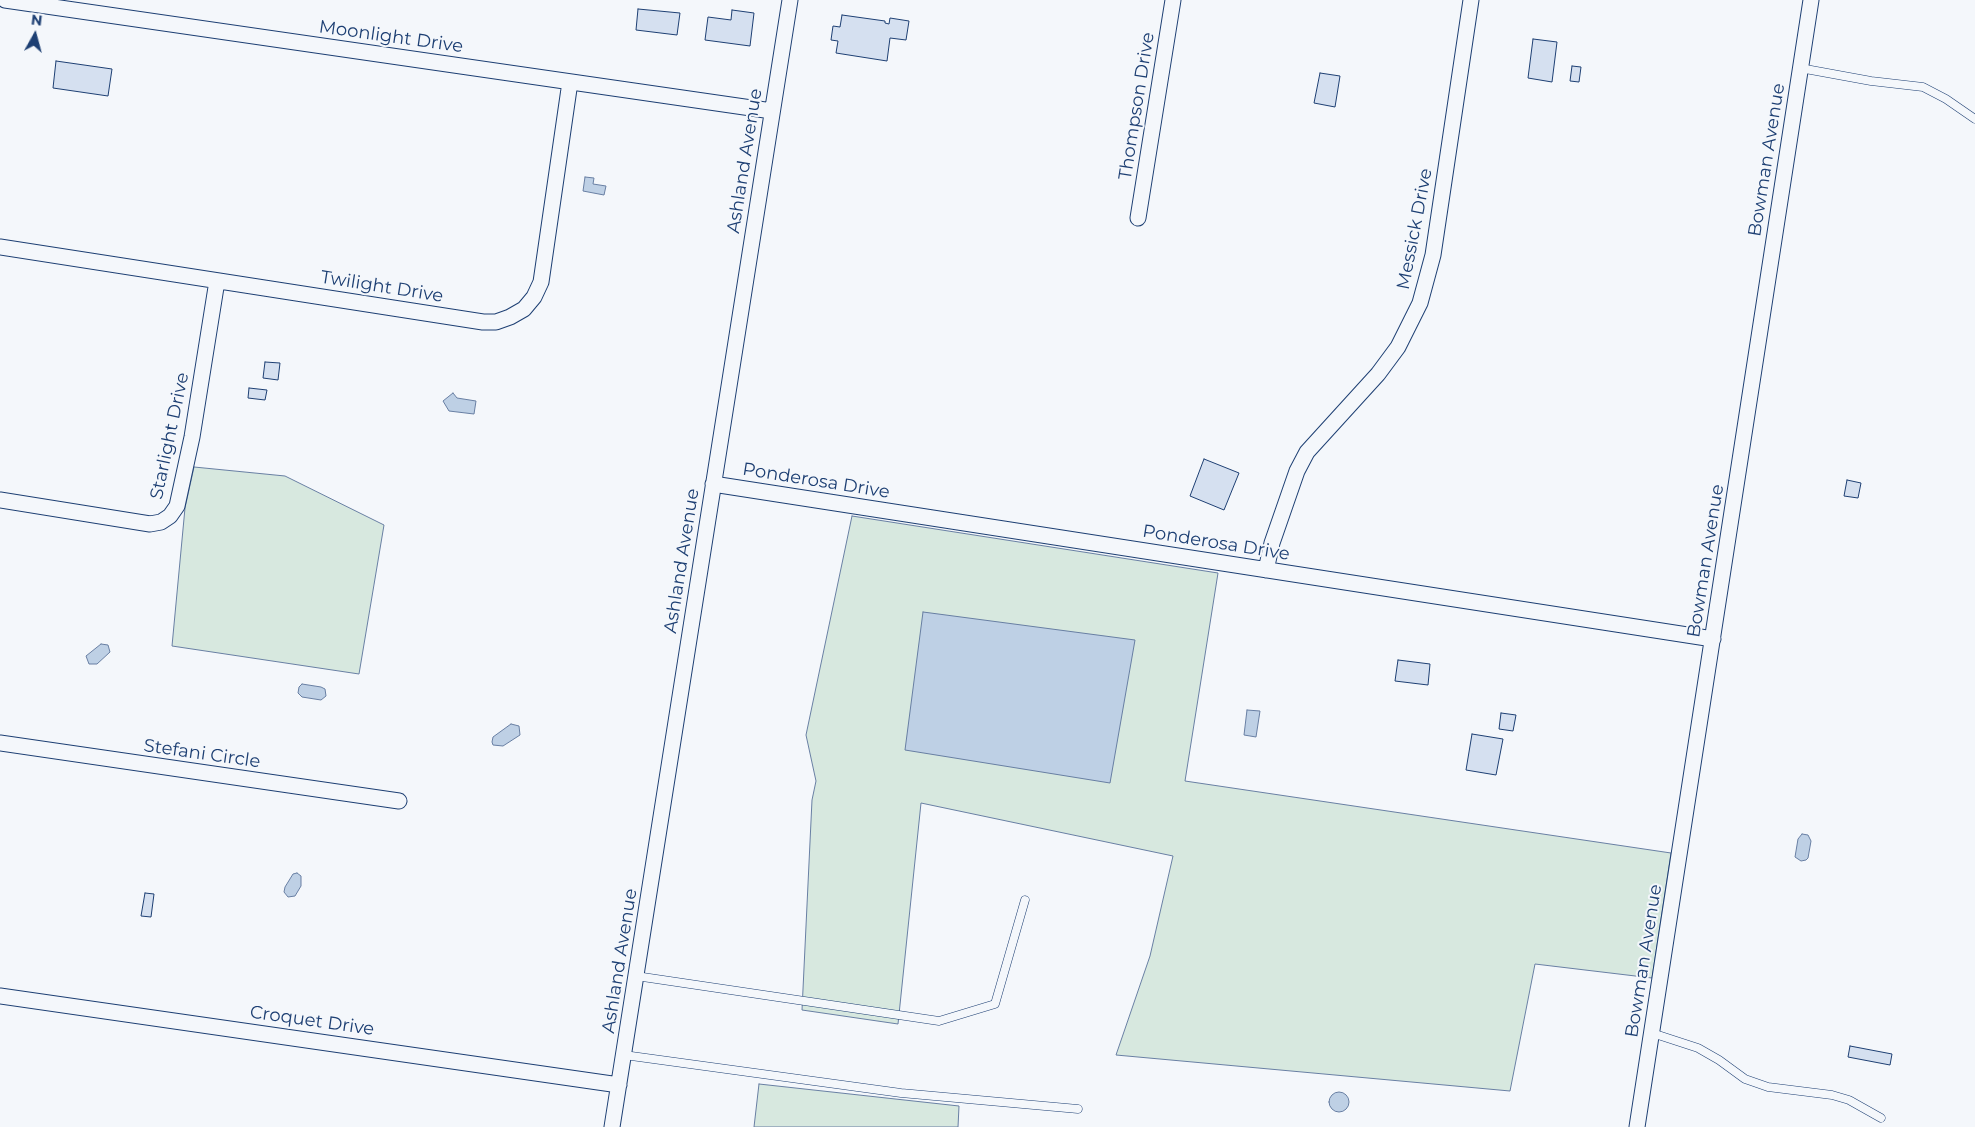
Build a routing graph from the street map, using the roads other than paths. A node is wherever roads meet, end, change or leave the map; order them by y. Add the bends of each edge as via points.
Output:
1 (5, 0) edge
2 (790, 0) edge
3 (1173, 0) edge
4 (1471, 0) edge
5 (1811, 0) edge
6 (1800, 68) junction
7 (570, 82) junction
8 (772, 112) junction
9 (1975, 119) edge
10 (1138, 218) dead end
11 (0, 247) edge
12 (217, 281) junction
13 (713, 484) junction
14 (0, 500) edge
15 (1266, 570) junction
16 (1713, 639) junction
17 (0, 743) edge
18 (399, 802) dead end
19 (1025, 900) dead end
20 (636, 976) junction
21 (0, 996) edge
22 (1652, 1033) junction
23 (624, 1055) junction
24 (619, 1085) junction
25 (1078, 1109) dead end
26 (1881, 1118) dead end
27 (612, 1127) edge
28 (1637, 1127) edge

1 - 7 street, Moonlight Drive
2 - 8 street, Ashland Avenue
3 - 10 street, Thompson Drive
4 - 15 street, Messick Drive via 1436,237 1420,303 1398,347 1308,452 1297,471 1272,542
5 - 6 street, Bowman Avenue
6 - 9 lane via 1923,87 1946,98
6 - 16 street, Bowman Avenue
7 - 8 street, Moonlight Drive
7 - 12 street, Twilight Drive via 541,282 524,309 510,318 483,322
8 - 13 street, Ashland Avenue
11 - 12 street, Twilight Drive
12 - 14 street, Starlight Drive via 192,437 177,506 170,516 150,524
13 - 15 street, Ponderosa Drive
13 - 20 street, Ashland Avenue
15 - 16 street, Ponderosa Drive
16 - 22 street, Bowman Avenue
17 - 18 street, Stefani Circle
19 - 20 lane via 996,1004 939,1021
20 - 23 street, Ashland Avenue
21 - 24 street, Croquet Drive
22 - 26 lane via 1698,1048 1745,1079 1768,1087 1832,1095 1849,1100
22 - 28 street, Bowman Avenue
23 - 24 street, Ashland Avenue
23 - 25 lane via 901,1094
24 - 27 street, Ashland Avenue

